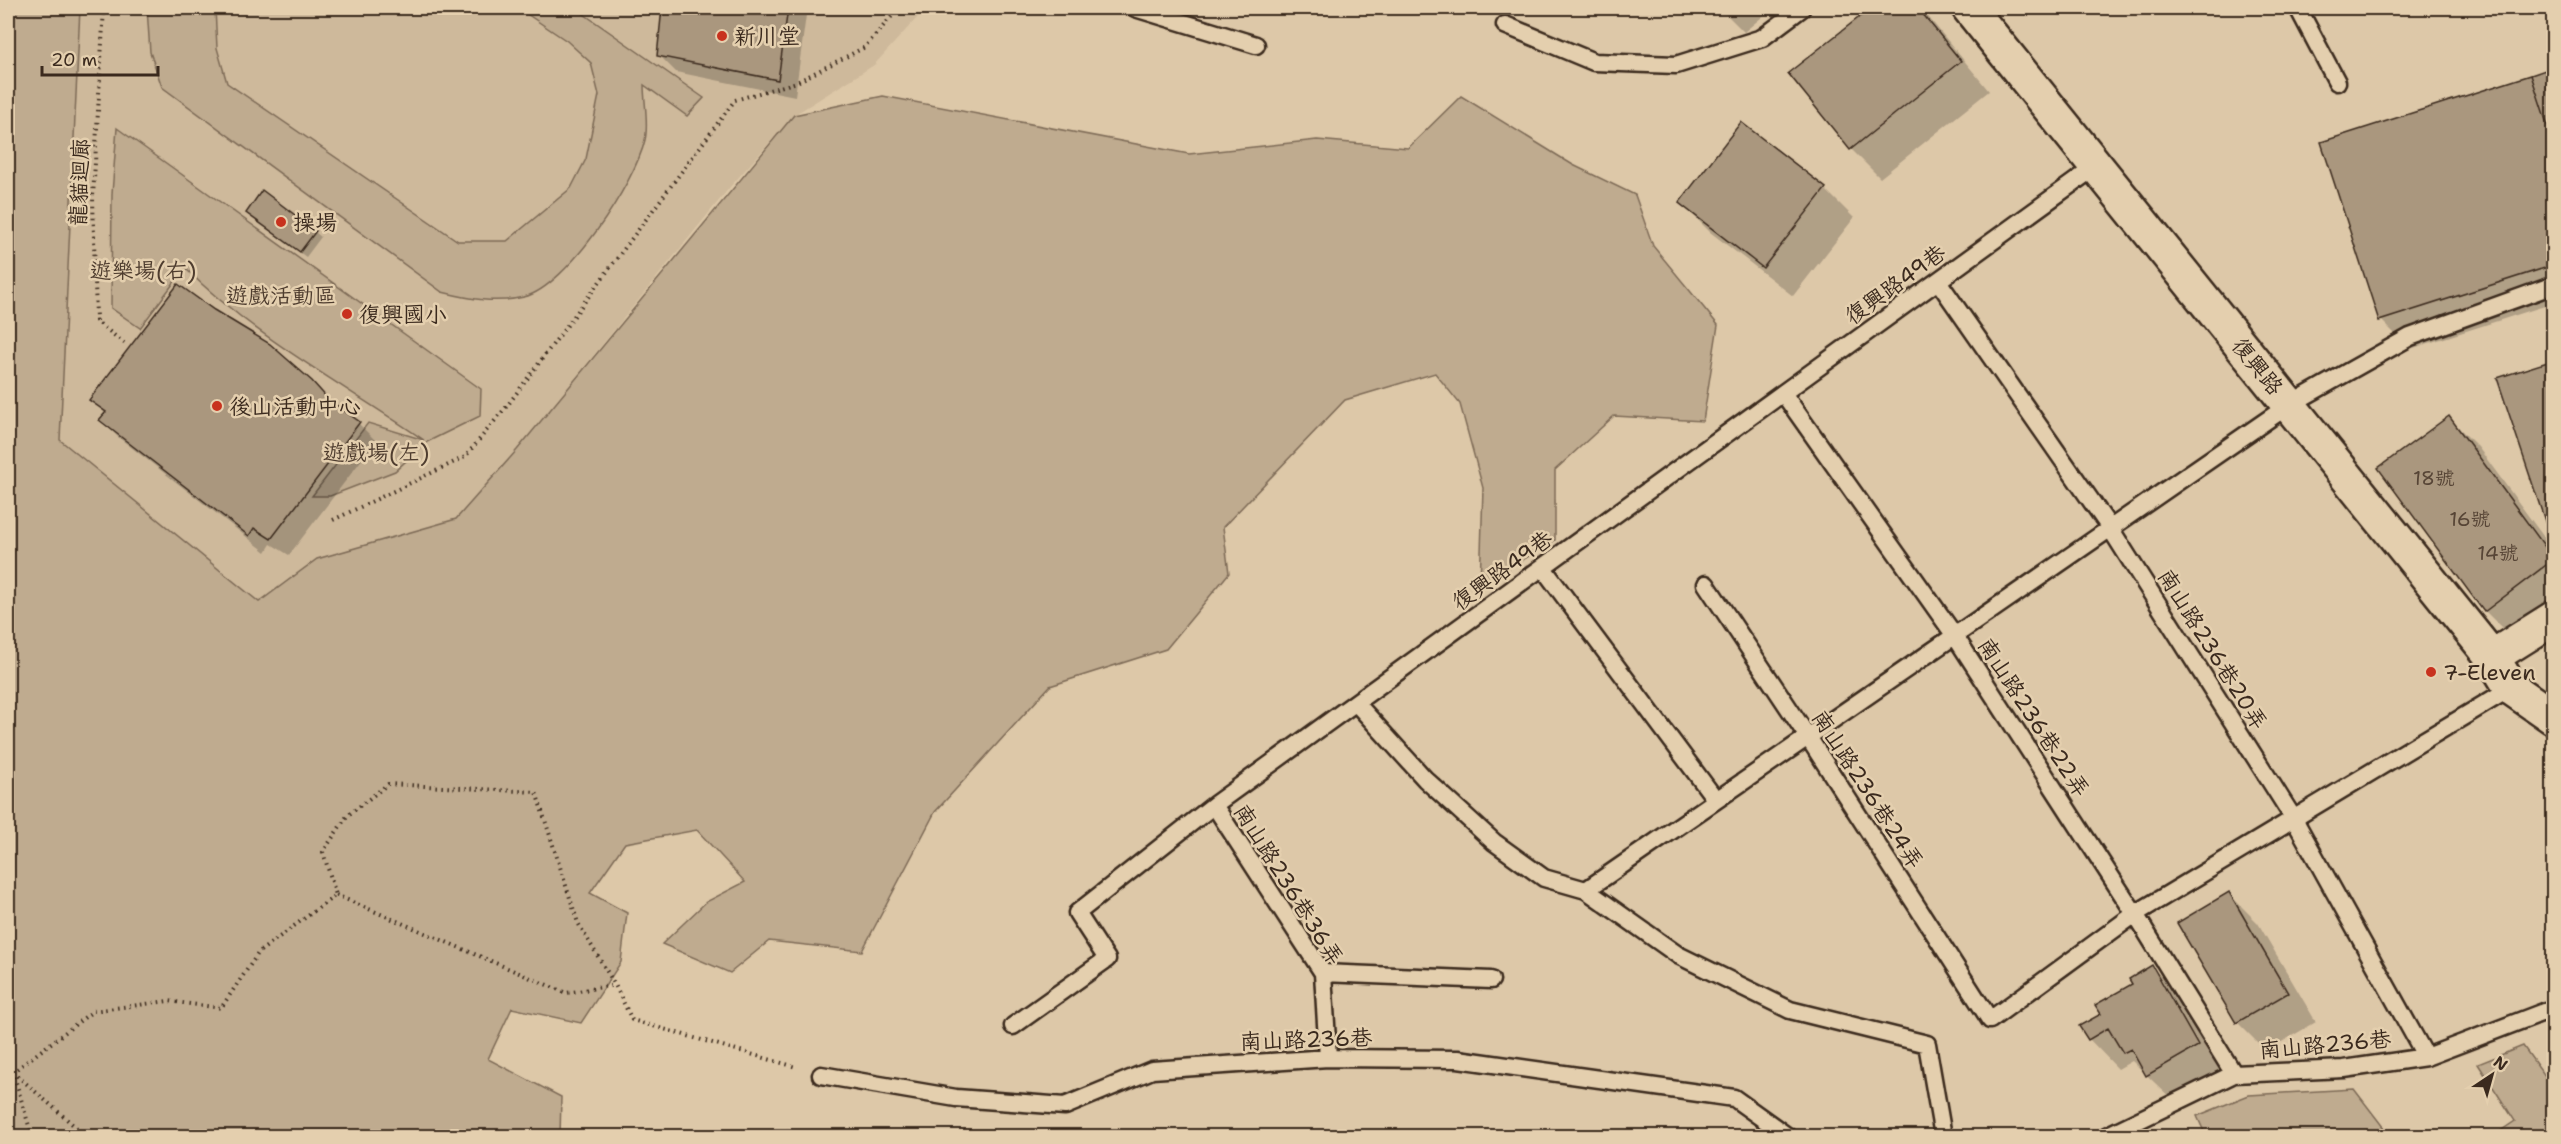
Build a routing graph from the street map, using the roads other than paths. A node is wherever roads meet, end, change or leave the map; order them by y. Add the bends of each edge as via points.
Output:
1 (1135, 8) edge
2 (1802, 8) edge
3 (1969, 8) edge
4 (2298, 8) edge
5 (1505, 25) dead end
6 (1256, 45) dead end
7 (2337, 82) dead end
8 (2095, 167) junction
9 (1938, 281) junction
10 (2553, 285) edge
11 (1784, 393) junction
12 (2289, 405) junction
13 (2110, 528) junction
14 (1544, 568) junction
15 (1706, 584) dead end
16 (2553, 618) edge
17 (1955, 636) junction
18 (2492, 657) junction
19 (2511, 688) junction
20 (1357, 704) junction
21 (2553, 718) edge
22 (1808, 737) junction
23 (1716, 800) junction
24 (1214, 805) junction
25 (2294, 819) junction
26 (1586, 890) junction
27 (2135, 914) junction
28 (1323, 973) junction
29 (1491, 980) dead end
30 (2553, 1008) edge
31 (1013, 1026) dead end
32 (2426, 1057) junction
33 (1328, 1058) junction
34 (2234, 1074) junction
35 (821, 1075) road end
36 (1787, 1137) edge
37 (1943, 1137) edge
38 (2106, 1137) edge

1 - 6 lane
2 - 5 lane via 1762,38 1676,65 1594,62
3 - 8 street, 復興路
4 - 7 lane
8 - 9 lane, 復興路49巷
8 - 12 street, 復興路
9 - 11 lane, 復興路49巷
9 - 13 lane, 南山路236巷20弄
10 - 12 lane via 2410,337
11 - 14 lane, 復興路49巷
11 - 17 lane, 南山路236巷22弄
12 - 13 lane
12 - 18 street, 復興路
13 - 17 lane
13 - 25 lane, 南山路236巷20弄
14 - 20 lane, 復興路49巷
14 - 23 lane
15 - 22 lane, 南山路236巷24弄
16 - 18 street
17 - 22 lane
17 - 27 lane, 南山路236巷22弄
18 - 19 street, 復興路
19 - 21 street, 復興路
19 - 25 lane
20 - 24 lane, 復興路49巷
20 - 26 lane via 1425,779 1494,842 1544,878
22 - 23 lane
22 - 27 lane, 南山路236巷24弄 via 1990,1020
23 - 26 lane
24 - 28 lane, 南山路236巷36弄
24 - 31 lane, 復興路49巷 via 1077,913 1107,959
25 - 27 lane
25 - 32 lane, 南山路236巷20弄
26 - 37 lane via 1678,955 1790,1010 1927,1044
27 - 34 lane, 南山路236巷22弄
28 - 29 lane
28 - 33 lane, 南山路236巷36弄
30 - 32 lane, 南山路236巷
32 - 34 lane, 南山路236巷 via 2344,1070
33 - 35 lane, 南山路236巷 via 1152,1070 1065,1106 956,1098
33 - 36 lane, 南山路236巷 via 1458,1059 1734,1098
34 - 38 lane, 南山路236巷

